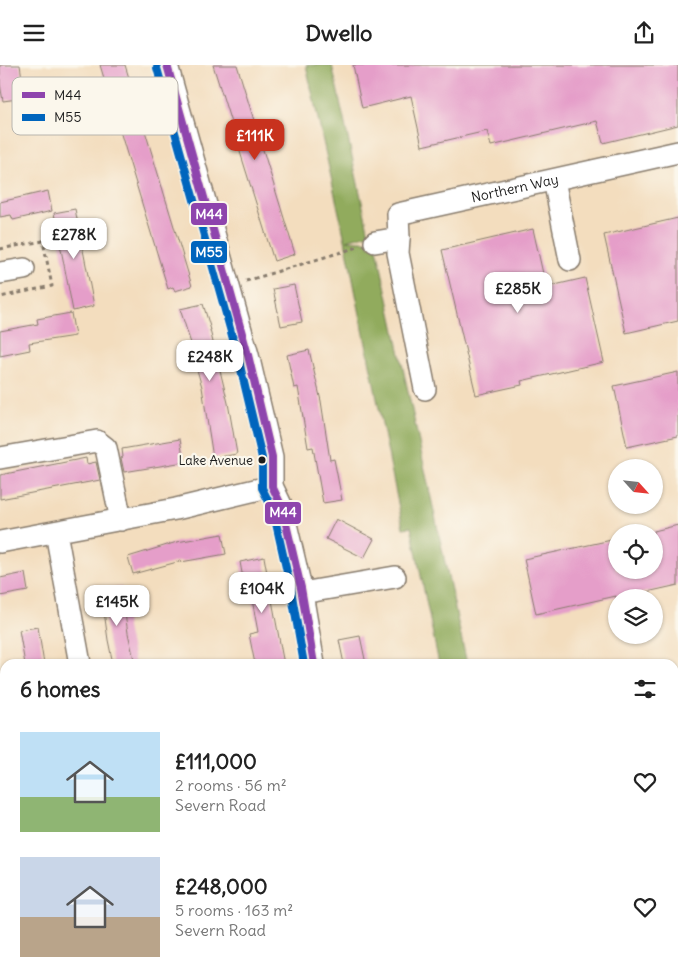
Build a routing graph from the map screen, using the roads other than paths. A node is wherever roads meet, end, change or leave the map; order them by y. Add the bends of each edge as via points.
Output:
1 (178, 104) edge
2 (678, 152) edge
3 (554, 180) junction
4 (399, 238) junction
5 (375, 242) road end
6 (570, 260) dead end
7 (24, 269) dead end
8 (0, 273) edge
9 (425, 389) dead end
10 (0, 458) edge
11 (272, 486) junction
12 (120, 519) junction
13 (56, 532) junction
14 (0, 542) edge
15 (395, 577) dead end
16 (302, 593) junction
17 (79, 659) edge
18 (313, 659) edge

1 - 11 street via 248,355 272,457
2 - 3 street, Northern Way
3 - 4 street, Northern Way via 398,214
3 - 6 street
4 - 5 street
4 - 9 street via 398,253
7 - 8 street
10 - 12 street via 97,441 106,448
11 - 12 street
11 - 16 street via 282,507
12 - 13 street
13 - 14 street
13 - 17 street
15 - 16 street
16 - 18 street

